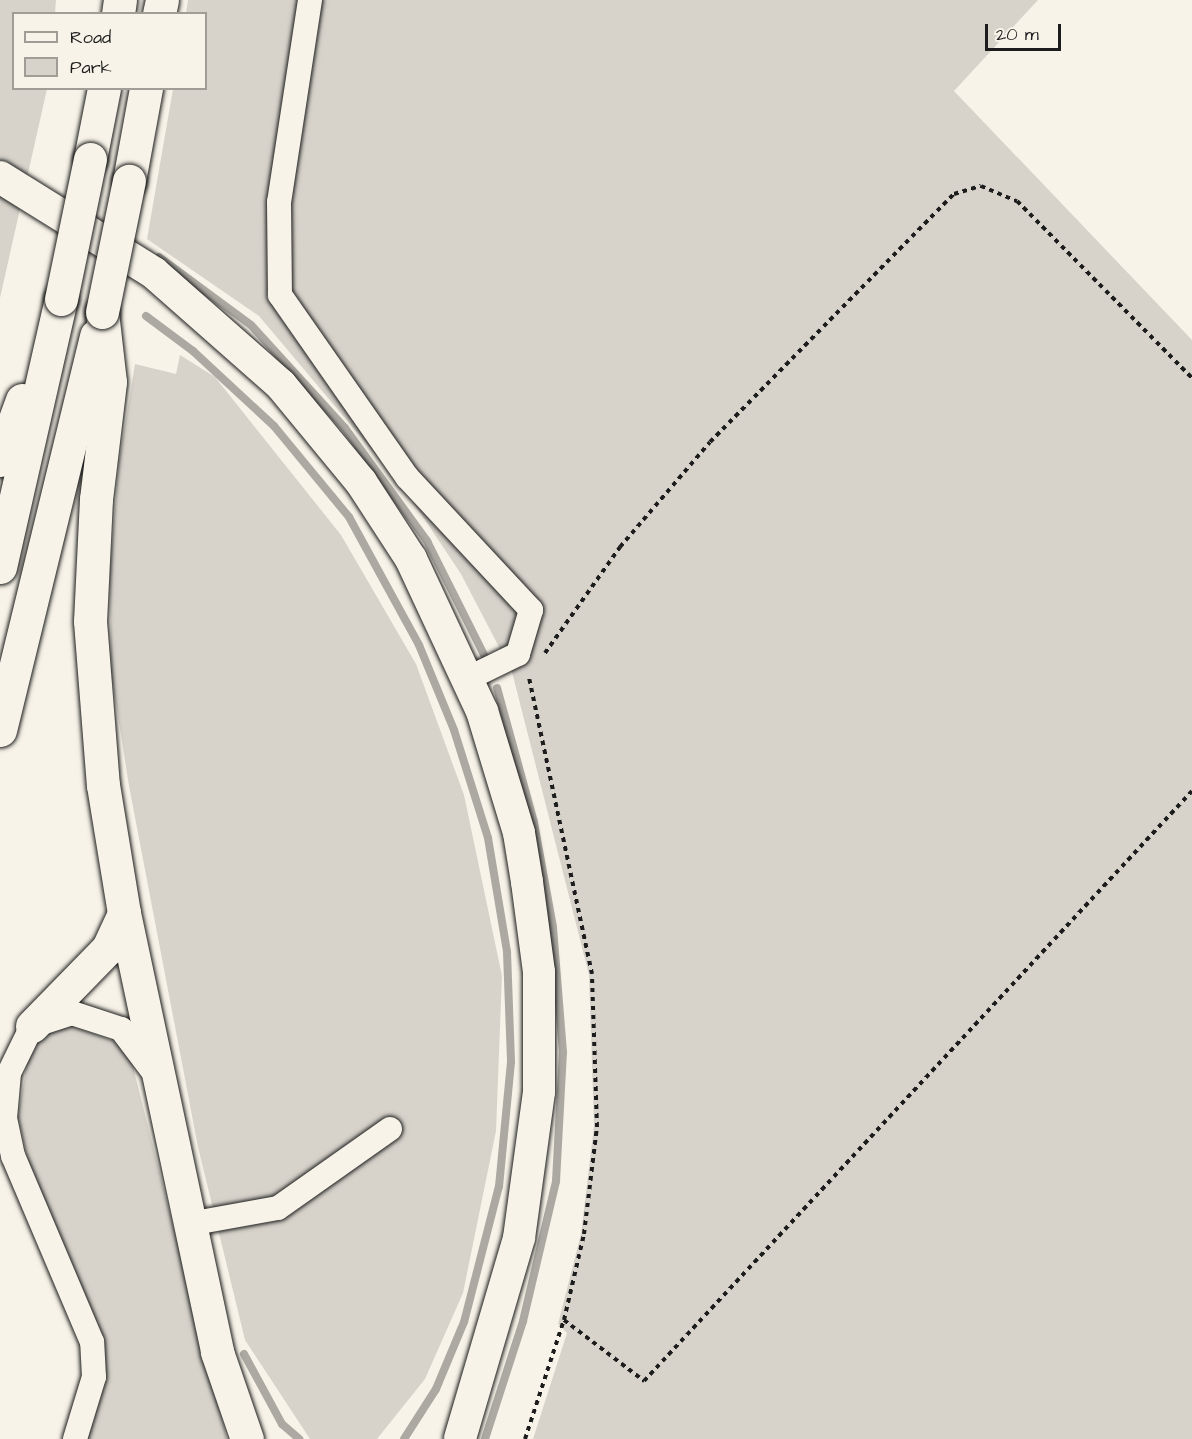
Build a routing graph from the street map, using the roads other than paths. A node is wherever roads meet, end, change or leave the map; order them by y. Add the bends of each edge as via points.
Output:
1 (310, 0) edge
2 (104, 90) edge
3 (146, 90) edge
4 (0, 177) edge
5 (102, 312) junction
6 (51, 342) junction
7 (0, 460) edge
8 (0, 567) edge
9 (467, 679) junction
10 (0, 730) edge
11 (124, 913) junction
12 (32, 1026) junction
13 (0, 1071) edge
14 (157, 1076) junction
15 (390, 1129) dead end
16 (189, 1224) junction
17 (466, 1405) junction
18 (244, 1426) edge
19 (75, 1439) edge
20 (259, 1439) edge
21 (441, 1439) edge
22 (460, 1439) edge

1 - 9 lane via 279,202 280,295 407,477 531,610 518,654
2 - 6 highway, bridge
3 - 5 highway, bridge
4 - 9 main road via 154,273 281,385 361,482 392,529 451,636
5 - 10 highway
5 - 11 highway via 110,382 96,499 91,657 103,785
6 - 7 highway via 13,417
6 - 8 highway
9 - 17 main road via 519,833 541,1016 528,1194 491,1341
11 - 12 highway via 108,948
11 - 14 highway
12 - 13 lane
12 - 14 lane via 63,1014 102,1019 131,1036
12 - 19 lane via 9,1073 6,1118 18,1168 92,1342 94,1377
14 - 16 highway
15 - 16 lane via 278,1208
16 - 18 highway via 217,1352
17 - 21 main road
17 - 22 main road
18 - 20 highway

